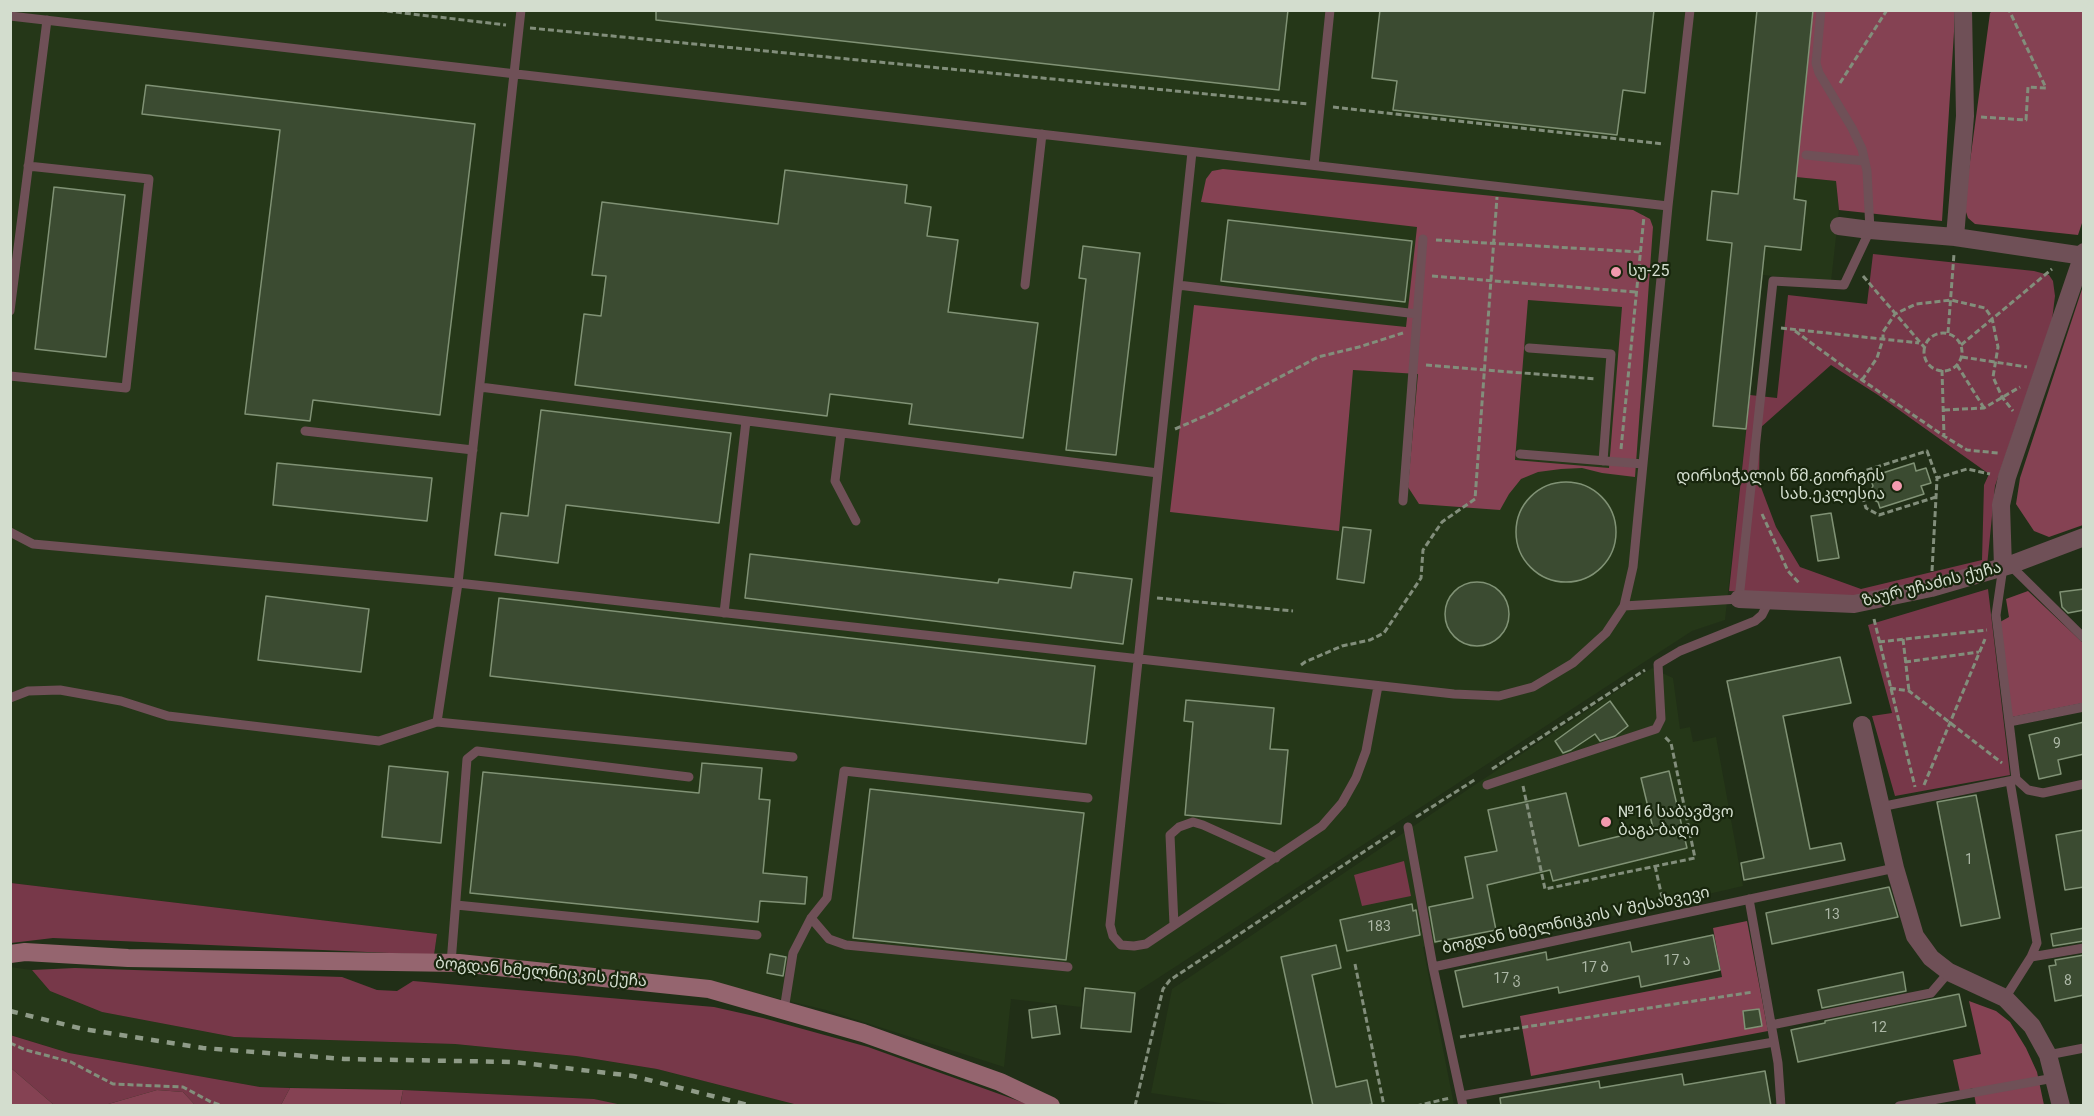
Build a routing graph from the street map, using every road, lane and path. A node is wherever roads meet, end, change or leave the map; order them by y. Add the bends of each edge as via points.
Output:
1 (378, 10) edge
2 (521, 10) edge
3 (1330, 10) edge
4 (1690, 10) edge
5 (1821, 10) edge
6 (1887, 10) edge
7 (1963, 10) edge
8 (2009, 10) edge
9 (10, 16) edge
10 (47, 20) junction
11 (520, 26) junction
12 (514, 74) junction
13 (1833, 95) junction
14 (1320, 105) junction
15 (1965, 116) junction
16 (1042, 134) junction
17 (1674, 145) junction
18 (1192, 152) junction
19 (1806, 155) dead end
20 (1864, 161) junction
21 (1314, 165) junction
22 (28, 166) junction
23 (1498, 186) junction
24 (1645, 202) junction
25 (1668, 206) junction
26 (1839, 226) dead end
27 (1870, 230) junction
28 (1955, 237) junction
29 (1423, 239) joint
30 (1494, 243) junction
31 (1640, 252) junction
32 (2080, 254) edge
33 (1854, 265) junction
34 (1420, 275) junction
35 (1491, 281) junction
36 (1025, 285) dead end
37 (1178, 285) junction
38 (1636, 292) junction
39 (12, 295) edge
40 (1951, 300) junction
41 (10, 311) edge
42 (1417, 314) junction
43 (1895, 314) junction
44 (1992, 318) junction
45 (1768, 327) junction
46 (1416, 330) junction
47 (1795, 330) junction
48 (1948, 333) junction
49 (1882, 339) junction
50 (1919, 343) junction
51 (1961, 345) junction
52 (1529, 348) dead end
53 (1925, 348) junction
54 (1962, 357) junction
55 (1995, 361) junction
56 (1413, 364) junction
57 (1957, 365) junction
58 (1485, 370) junction
59 (1942, 370) junction
60 (2043, 372) junction
61 (10, 376) edge
62 (1608, 380) junction
63 (1862, 380) junction
64 (1628, 382) junction
65 (480, 387) junction
66 (2002, 398) junction
67 (1984, 408) junction
68 (1944, 410) junction
69 (746, 421) junction
70 (2026, 422) junction
71 (305, 431) dead end
72 (841, 433) junction
73 (1162, 434) junction
74 (1944, 436) junction
75 (473, 450) junction
76 (1520, 454) dead end
77 (2015, 454) junction
78 (1603, 461) junction
79 (1620, 462) junction
80 (1643, 464) junction
81 (1158, 473) junction
82 (2007, 477) junction
83 (1937, 478) junction
84 (1751, 487) junction
85 (1936, 497) junction
86 (1402, 501) dead end
87 (856, 521) dead end
88 (10, 532) edge
89 (2084, 537) edge
90 (2007, 566) junction
91 (458, 583) junction
92 (1931, 588) junction
93 (1145, 597) junction
94 (1739, 599) junction
95 (1768, 601) junction
96 (1817, 604) junction
97 (1624, 606) junction
98 (1293, 611) dead end
99 (724, 613) junction
100 (1873, 619) dead end
101 (2084, 638) edge
102 (1903, 639) junction
103 (1879, 642) junction
104 (1979, 652) junction
105 (1138, 659) junction
106 (1905, 662) junction
107 (1658, 664) junction
108 (1290, 676) junction
109 (1378, 686) junction
110 (1890, 688) junction
111 (1909, 691) junction
112 (10, 698) edge
113 (2084, 707) edge
114 (437, 722) junction
115 (2009, 722) junction
116 (1950, 723) junction
117 (1862, 725) dead end
118 (1656, 729) junction
119 (793, 758) dead end
120 (1492, 768) dead end
121 (1521, 774) junction
122 (1482, 775) dead end
123 (689, 777) dead end
124 (2014, 778) junction
125 (2084, 784) edge
126 (1488, 785) dead end
127 (1088, 798) dead end
128 (1918, 799) junction
129 (1881, 807) junction
130 (1408, 824) junction
131 (1275, 858) junction
132 (1655, 866) junction
133 (1895, 868) junction
134 (1749, 899) junction
135 (456, 905) junction
136 (1666, 917) junction
137 (811, 918) junction
138 (1174, 925) junction
139 (757, 935) dead end
140 (2084, 948) edge
141 (10, 954) edge
142 (2031, 957) junction
143 (451, 963) junction
144 (1355, 964) dead end
145 (1068, 967) dead end
146 (1433, 967) junction
147 (1949, 972) junction
148 (1765, 990) junction
149 (2005, 998) junction
150 (784, 1010) junction
151 (1771, 1025) junction
152 (1449, 1038) junction
153 (1774, 1042) junction
154 (10, 1043) edge
155 (2084, 1048) edge
156 (2048, 1055) junction
157 (2054, 1078) junction
158 (1462, 1101) edge
159 (225, 1106) edge
160 (1051, 1106) edge
161 (1135, 1106) edge
162 (1384, 1106) edge
163 (1416, 1106) edge
164 (1781, 1106) edge
165 (1899, 1106) edge
166 (2061, 1106) edge

1 - 11 path
2 - 11 lane
3 - 14 lane
4 - 17 lane
5 - 13 lane via 1816,63
6 - 13 path
7 - 15 street
8 - 15 path via 2046,88 2028,87 2026,120
9 - 10 lane
10 - 12 lane
10 - 22 lane
11 - 12 lane
11 - 14 path
12 - 16 lane
12 - 65 lane
13 - 20 lane via 1857,138
14 - 17 path
14 - 21 lane
15 - 28 street
16 - 18 lane
16 - 36 lane
17 - 25 lane
18 - 21 lane
18 - 37 lane
19 - 20 lane
20 - 27 lane
21 - 23 lane
22 - 39 lane
22 - 61 lane via 149,179 126,388
23 - 24 lane
23 - 30 path
24 - 25 lane
24 - 31 path
25 - 80 lane
26 - 27 street
27 - 28 street
27 - 33 lane
28 - 32 street
28 - 40 path
29 - 30 path
29 - 34 lane
30 - 31 path
30 - 35 path
31 - 38 path
32 - 44 path
32 - 60 street
33 - 43 path
33 - 45 lane via 1844,285 1773,281
34 - 35 path
34 - 42 lane
35 - 38 path
35 - 58 path
37 - 42 lane
37 - 73 lane
38 - 64 path
39 - 41 lane
40 - 43 path via 1916,304
40 - 44 path via 1985,308
40 - 48 path
42 - 46 lane
43 - 49 path via 1882,332
43 - 50 path
44 - 51 path
44 - 55 path via 1998,347
45 - 47 path
45 - 84 lane
46 - 56 lane
46 - 73 path via 1318,357 1214,412
47 - 49 path
47 - 63 path
48 - 51 path
48 - 53 path via 1931,337
49 - 50 path
49 - 63 path via 1877,358
50 - 53 path
51 - 54 path
52 - 62 lane via 1611,354
53 - 59 path via 1930,365
54 - 55 path
54 - 57 path
55 - 60 path
55 - 66 path via 1993,377
56 - 58 path
56 - 86 lane
57 - 59 path
57 - 67 path
58 - 62 path
58 - 108 path via 1475,499 1442,522 1423,550 1421,578 1384,633 1305,662
59 - 68 path
60 - 66 path
60 - 70 street
62 - 64 path
62 - 78 lane
63 - 74 path
64 - 79 path
65 - 69 lane
65 - 75 lane
66 - 67 path
66 - 70 path
67 - 68 path
68 - 74 path
69 - 72 lane
69 - 99 lane
70 - 77 street
71 - 75 lane
72 - 81 lane
72 - 87 lane via 835,481
73 - 81 lane
74 - 77 path via 1967,450
75 - 91 lane
76 - 78 lane
77 - 82 street
78 - 79 lane
79 - 80 lane
80 - 97 lane via 1633,567
81 - 93 lane
82 - 83 path via 1967,469
82 - 90 street via 2001,505
83 - 85 path
83 - 85 path via 1927,451 1864,471 1858,482 1866,508 1879,515
84 - 94 lane
84 - 96 path via 1788,571
85 - 92 path
88 - 91 lane via 33,544
89 - 90 street, ზაურ უჩაძის ქუჩა
90 - 92 street, ზაურ უჩაძის ქუჩა
90 - 101 lane
90 - 115 lane via 1996,615
91 - 99 lane
91 - 114 lane
92 - 96 street, ზაურ უჩაძის ქუჩა via 1854,604
93 - 98 path
93 - 105 lane
94 - 95 street, ზაურ უჩაძის ქუჩა
94 - 97 lane
95 - 96 street, ზაურ უჩაძის ქუჩა
95 - 107 lane via 1755,621
97 - 109 lane via 1606,633 1573,663 1533,687 1500,696
99 - 105 lane
100 - 103 path
102 - 103 path
102 - 104 path via 1989,629
102 - 106 path
103 - 110 path
104 - 106 path
104 - 116 path
105 - 108 lane
105 - 138 lane via 1110,925 1121,945 1134,946 1146,944
106 - 111 path
107 - 118 lane via 1661,719
107 - 120 path
108 - 109 lane
109 - 131 lane via 1366,751 1342,803 1322,826
110 - 111 path
110 - 128 path
111 - 116 path
112 - 114 lane via 28,691 60,690 121,701 168,716 379,741
113 - 115 lane
114 - 119 lane
115 - 124 lane
116 - 124 path
116 - 128 path
117 - 129 street
118 - 121 lane
118 - 132 path via 1671,743 1695,858
121 - 126 lane
121 - 132 path via 1545,889
122 - 130 path
123 - 135 lane via 477,751 467,759
124 - 125 lane via 2028,790 2043,793
124 - 128 lane
124 - 142 lane via 2037,943
127 - 137 lane via 844,771 827,898
128 - 129 lane
129 - 133 street
130 - 146 lane
130 - 161 path via 1170,980 1163,989
131 - 138 lane
131 - 138 lane via 1203,825 1193,822 1179,827 1170,835
132 - 136 path
133 - 134 lane, ბოგდან ხმელნიცკის V შესახვევი
133 - 147 street via 1916,936 1930,958
134 - 136 lane, ბოგდან ხმელნიცკის V შესახვევი
134 - 148 lane
135 - 139 lane
135 - 143 lane
136 - 146 lane, ბოგდან ხმელნიცკის V შესახვევი
137 - 145 lane via 829,939 846,945
137 - 150 lane via 793,953
140 - 142 lane
141 - 143 main road, ბოგდან ხმელნიცკის ქუჩა
142 - 149 lane
143 - 150 main road, ბოგდან ხმელნიცკის ქუჩა via 709,989
144 - 162 path
146 - 152 lane, ბოგდან ხმელნიცკის V შესახვევი
147 - 149 street
147 - 151 lane via 1931,993
148 - 151 lane
148 - 152 path
149 - 156 street via 2032,1026
150 - 160 main road, ბოგდან ხმელნიცკის ქუჩა via 863,1033 1000,1082
151 - 153 lane
152 - 158 lane, ბოგდან ხმელნიცკის V შესახვევი
153 - 158 lane
153 - 164 lane
154 - 159 path via 71,1062 113,1084 183,1087
155 - 156 lane
156 - 157 street
157 - 165 lane
157 - 166 street
158 - 163 path

